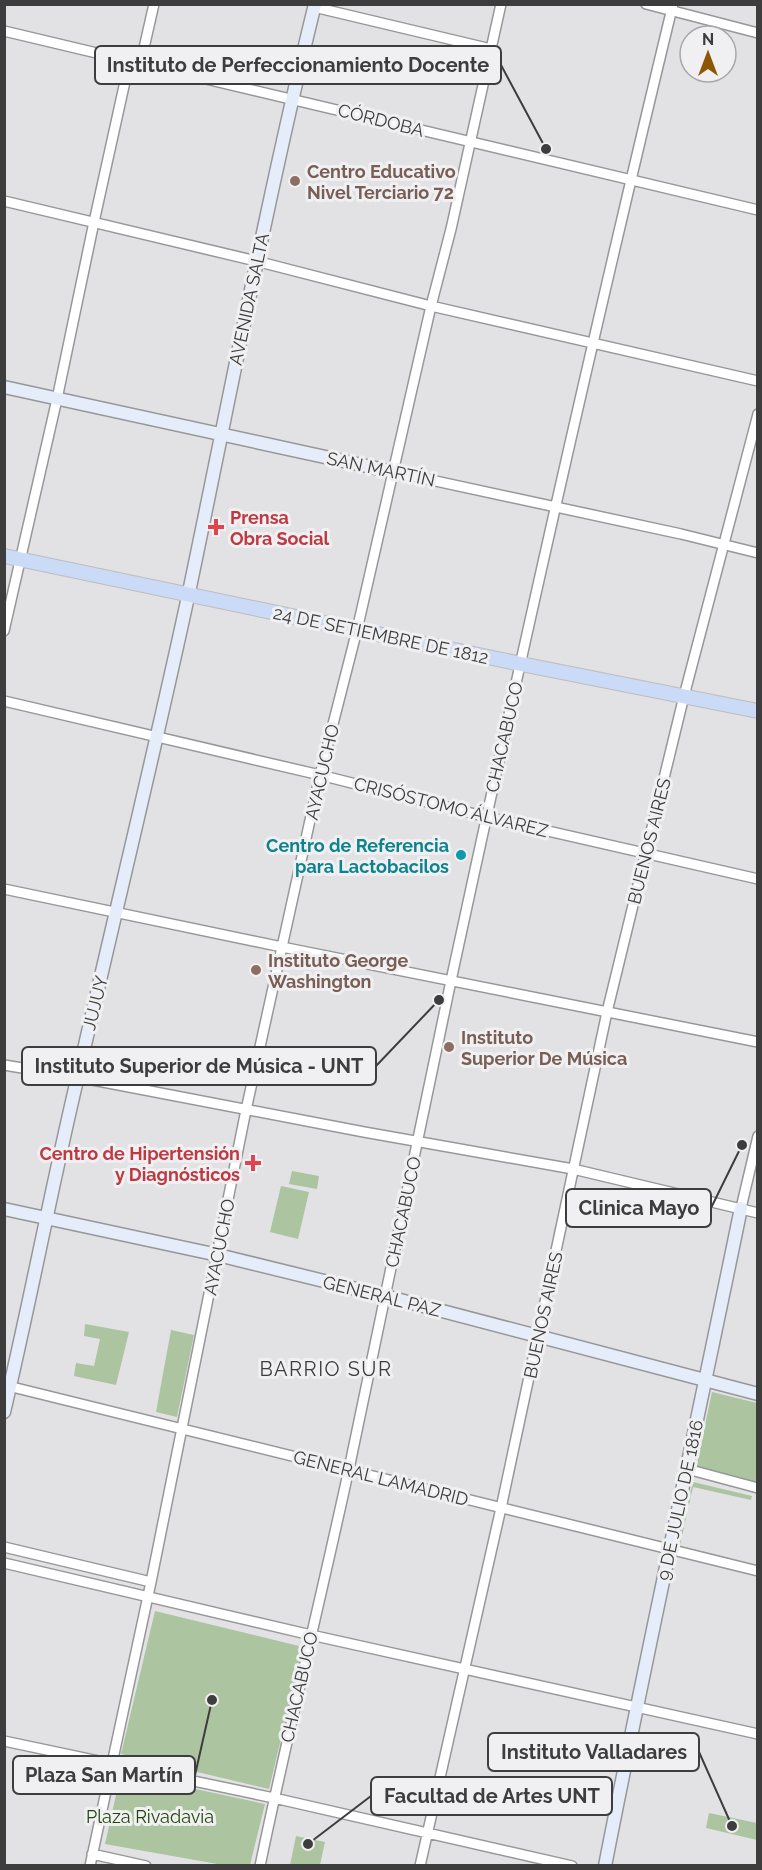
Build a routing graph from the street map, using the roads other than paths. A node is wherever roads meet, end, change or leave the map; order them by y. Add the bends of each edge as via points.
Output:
1 (154, 4) edge
2 (501, 4) edge
3 (646, 4) edge
4 (314, 6) edge
5 (672, 8) edge
6 (4, 31) edge
7 (758, 33) edge
8 (491, 49) junction
9 (135, 62) junction
10 (291, 98) junction
11 (470, 141) junction
12 (630, 180) junction
13 (4, 201) edge
14 (758, 210) edge
15 (94, 222) junction
16 (256, 261) junction
17 (431, 306) junction
18 (594, 344) junction
19 (758, 381) edge
20 (4, 387) edge
21 (57, 399) junction
22 (758, 414) edge
23 (221, 434) junction
24 (394, 472) junction
25 (555, 508) junction
26 (724, 545) junction
27 (758, 553) edge
28 (4, 555) edge
29 (21, 559) junction
30 (188, 594) junction
31 (357, 630) junction
32 (4, 631) edge
33 (521, 664) junction
34 (684, 696) junction
35 (4, 701) edge
36 (758, 711) edge
37 (156, 736) junction
38 (320, 775) junction
39 (487, 817) junction
40 (646, 853) junction
41 (758, 879) edge
42 (4, 889) edge
43 (117, 912) junction
44 (282, 947) junction
45 (451, 981) junction
46 (608, 1012) junction
47 (758, 1042) edge
48 (4, 1065) edge
49 (77, 1077) junction
50 (246, 1110) junction
51 (758, 1136) edge
52 (418, 1141) junction
53 (573, 1169) junction
54 (741, 1208) junction
55 (4, 1209) edge
56 (758, 1213) edge
57 (45, 1217) junction
58 (218, 1255) junction
59 (385, 1296) junction
60 (539, 1336) junction
61 (706, 1380) junction
62 (8, 1385) edge
63 (758, 1394) edge
64 (4, 1412) edge
65 (182, 1429) junction
66 (687, 1469) junction
67 (348, 1470) junction
68 (758, 1488) edge
69 (501, 1508) junction
70 (4, 1546) edge
71 (669, 1549) junction
72 (4, 1563) edge
73 (758, 1571) edge
74 (151, 1582) junction
75 (147, 1597) junction
76 (310, 1635) junction
77 (465, 1670) junction
78 (636, 1706) junction
79 (758, 1734) edge
80 (4, 1741) edge
81 (112, 1763) junction
82 (274, 1798) junction
83 (427, 1834) junction
84 (92, 1854) junction
85 (90, 1866) edge
86 (146, 1866) edge
87 (260, 1866) edge
88 (420, 1866) edge
89 (572, 1866) edge
90 (605, 1866) edge

1 - 9 street via 144,48
2 - 8 street, AYACUCHO
3 - 5 street
4 - 8 street
4 - 10 street, AVENIDA SALTA
5 - 7 street
5 - 12 street, CHACABUCO
6 - 9 street, CÓRDOBA
8 - 11 street, AYACUCHO
9 - 10 street, CÓRDOBA
9 - 15 street via 126,77
10 - 11 street, CÓRDOBA
10 - 16 street, AVENIDA SALTA
11 - 12 street, CÓRDOBA
11 - 17 street, AYACUCHO
12 - 14 street, CÓRDOBA
12 - 18 street, CHACABUCO
13 - 15 street
15 - 16 street
15 - 21 street
16 - 17 street
16 - 23 street, AVENIDA SALTA
17 - 18 street
17 - 24 street, AYACUCHO
18 - 19 street
18 - 25 street, CHACABUCO
20 - 21 street, SAN MARTÍN
21 - 23 street, SAN MARTÍN
21 - 29 street
22 - 26 street, BUENOS AIRES
23 - 24 street, SAN MARTÍN
23 - 30 street, AVENIDA SALTA
24 - 25 street, SAN MARTÍN
24 - 31 street, AYACUCHO
25 - 26 street, SAN MARTÍN
25 - 33 street, CHACABUCO
26 - 27 street, SAN MARTÍN
26 - 34 street, BUENOS AIRES
28 - 29 main road, 24 DE SETIEMBRE DE 1812
29 - 30 main road, 24 DE SETIEMBRE DE 1812
29 - 32 street
30 - 31 main road, 24 DE SETIEMBRE DE 1812
30 - 37 street, JUJUY
31 - 33 main road, 24 DE SETIEMBRE DE 1812
31 - 38 street, AYACUCHO
33 - 34 main road, 24 DE SETIEMBRE DE 1812
33 - 39 street, CHACABUCO
34 - 36 main road, 24 DE SETIEMBRE DE 1812
34 - 40 street, BUENOS AIRES
35 - 37 street, CRISÓSTOMO ÁLVAREZ
37 - 38 street, CRISÓSTOMO ÁLVAREZ
37 - 43 street, JUJUY
38 - 39 street, CRISÓSTOMO ÁLVAREZ
38 - 44 street, AYACUCHO
39 - 40 street, CRISÓSTOMO ÁLVAREZ
39 - 45 street, CHACABUCO
40 - 41 street, CRISÓSTOMO ÁLVAREZ
40 - 46 street, BUENOS AIRES
42 - 43 street
43 - 44 street
43 - 49 street, JUJUY
44 - 45 street
44 - 50 street, AYACUCHO
45 - 46 street
45 - 52 street, CHACABUCO
46 - 47 street
46 - 53 street, BUENOS AIRES
48 - 49 street
49 - 50 street
49 - 57 street, JUJUY
50 - 52 street
50 - 58 street, AYACUCHO
51 - 54 street, 9 DE JULIO DE 1816
52 - 53 street
52 - 59 street, CHACABUCO
53 - 54 street
53 - 60 street, BUENOS AIRES
54 - 56 street
54 - 61 street, 9 DE JULIO DE 1816
55 - 57 street, GENERAL PAZ
57 - 58 street, GENERAL PAZ
57 - 62 street, JUJUY
58 - 59 street, GENERAL PAZ
58 - 65 street, AYACUCHO
59 - 60 street, GENERAL PAZ
59 - 67 street, CHACABUCO
60 - 61 street, GENERAL PAZ
60 - 69 street, BUENOS AIRES
61 - 63 street, GENERAL PAZ
61 - 66 street, 9 DE JULIO DE 1816
62 - 64 street, JUJUY
62 - 65 street, GENERAL LAMADRID
65 - 67 street, GENERAL LAMADRID
65 - 74 street, AYACUCHO
66 - 68 street
66 - 71 street, 9 DE JULIO DE 1816
67 - 69 street, GENERAL LAMADRID
67 - 76 street, CHACABUCO
69 - 71 street, GENERAL LAMADRID
69 - 77 street, BUENOS AIRES
70 - 74 street
71 - 73 street, GENERAL LAMADRID
71 - 78 street, 9 DE JULIO DE 1816
72 - 75 street
74 - 75 street, AYACUCHO
75 - 76 street
75 - 81 street, AYACUCHO
76 - 77 street
76 - 82 street, CHACABUCO
77 - 78 street
77 - 83 street, BUENOS AIRES
78 - 79 street
78 - 90 street, 9 DE JULIO DE 1816
80 - 81 street
81 - 82 street
81 - 84 street, AYACUCHO
82 - 83 street
82 - 87 street, CHACABUCO
83 - 88 street, BUENOS AIRES
83 - 89 street
84 - 85 street, AYACUCHO
84 - 86 street

